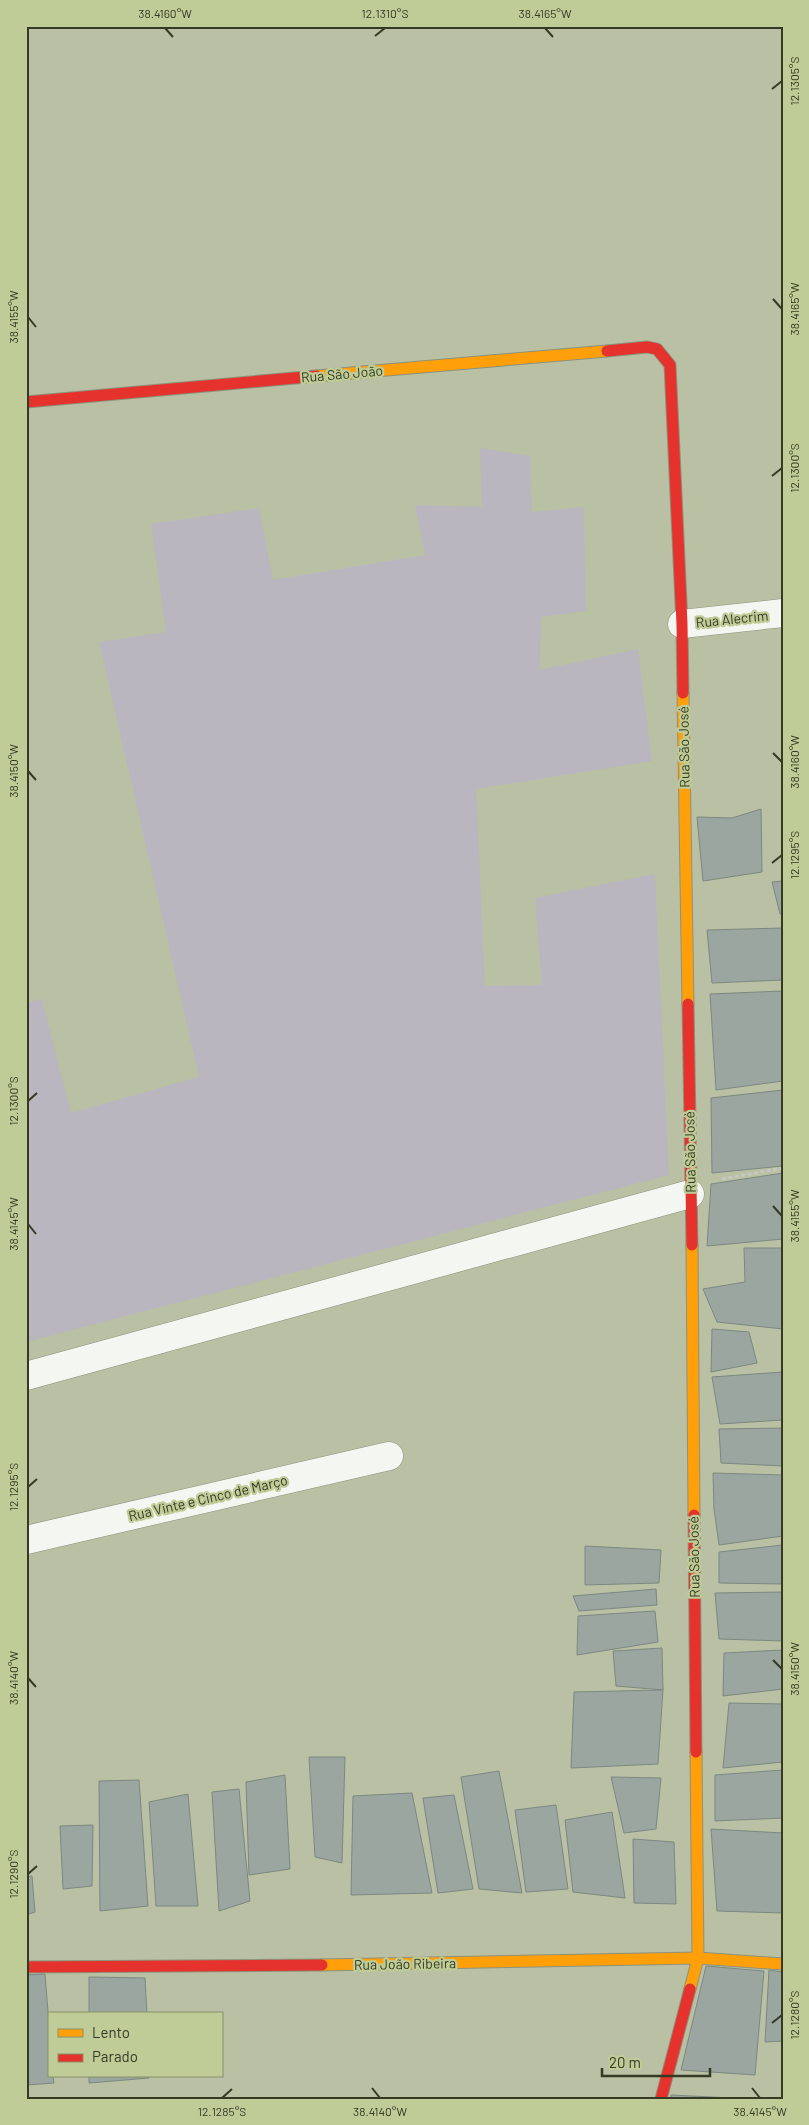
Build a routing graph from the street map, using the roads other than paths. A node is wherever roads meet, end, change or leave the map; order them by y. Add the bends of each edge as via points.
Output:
1 (657, 349) joint
2 (26, 402) edge
3 (783, 613) edge
4 (682, 624) junction
5 (690, 1189) junction
6 (26, 1376) edge
7 (389, 1456) dead end
8 (26, 1540) edge
9 (698, 1958) junction
10 (783, 1964) edge
11 (26, 1967) edge
12 (661, 2099) edge

1 - 2 street, Rua São João via 646,347
1 - 4 street, Rua São José via 670,365
3 - 4 street, Rua Alecrim
4 - 5 street, Rua São José
5 - 6 street
5 - 9 street, Rua São José
7 - 8 street, Rua Vinte e Cinco de Março
9 - 10 street, Rua João Ribeira
9 - 11 street, Rua João Ribeira via 307,1966
9 - 12 street, Rua São José

